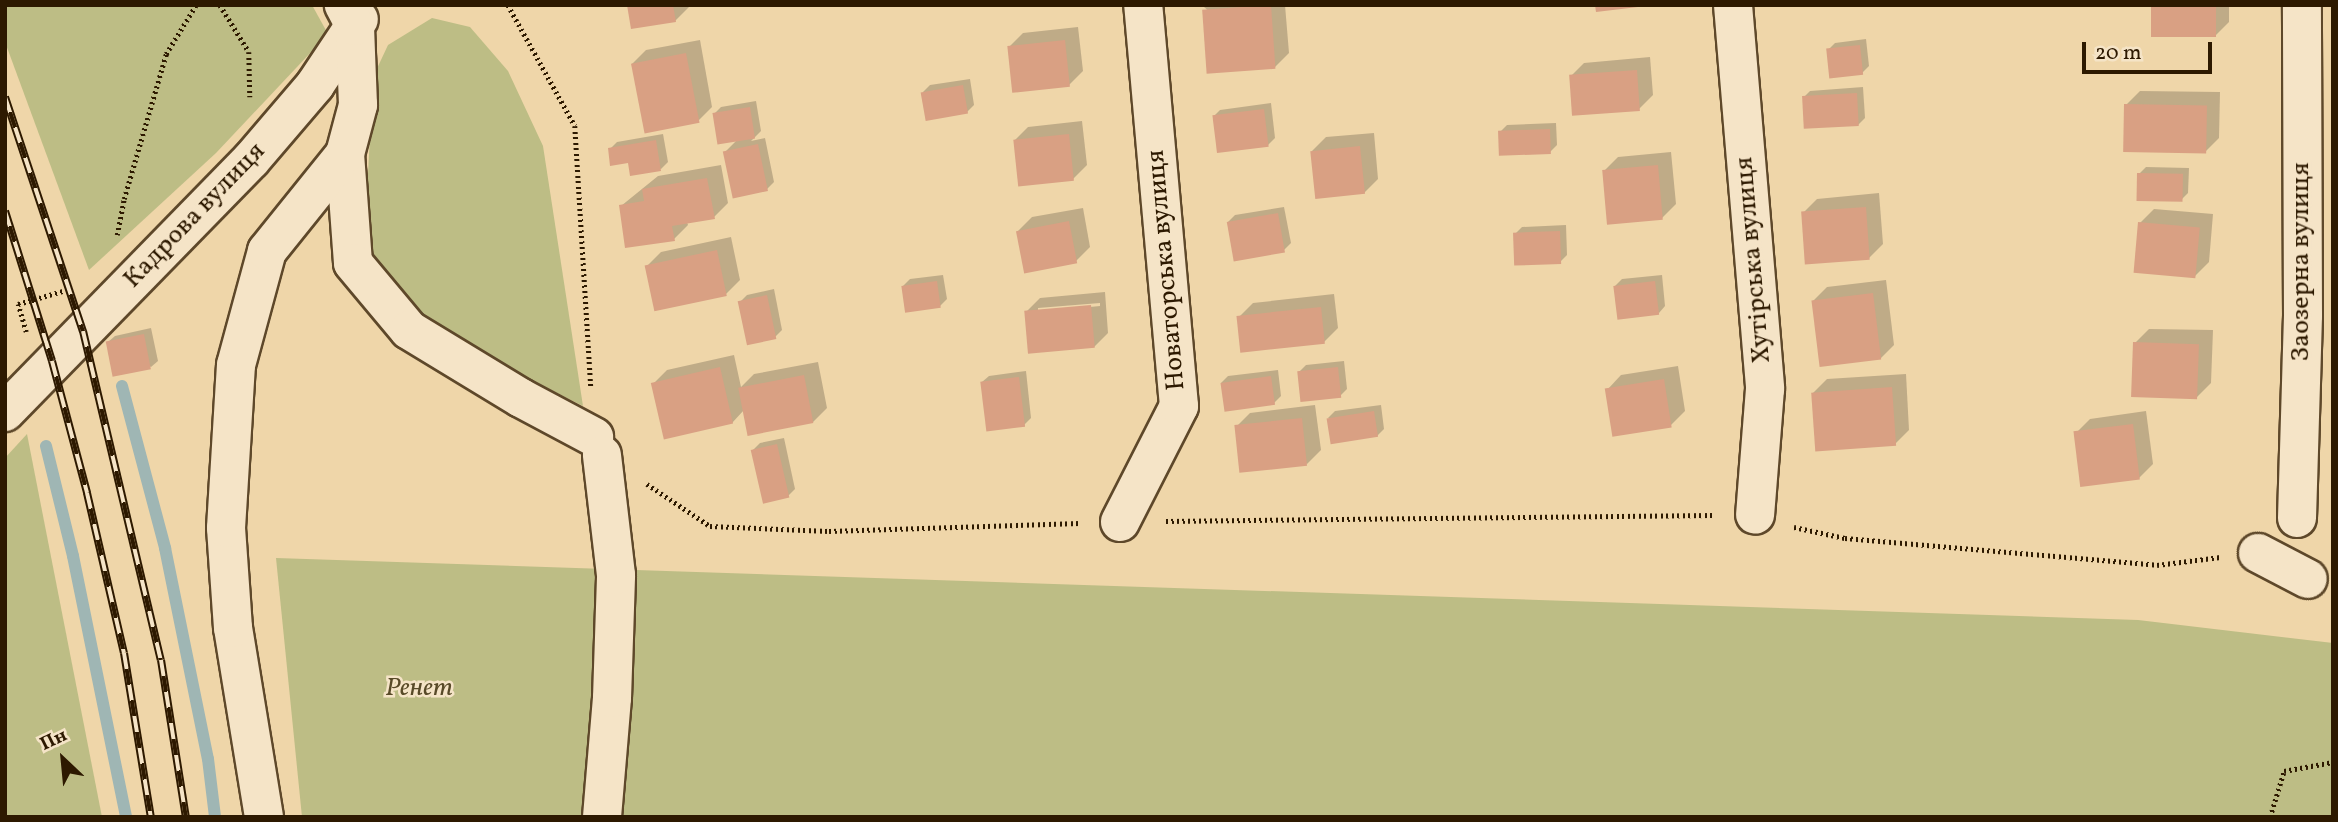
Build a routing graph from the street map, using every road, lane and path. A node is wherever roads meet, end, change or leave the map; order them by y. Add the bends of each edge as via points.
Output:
1 (196, 5) edge
2 (220, 5) edge
3 (508, 5) edge
4 (1143, 5) edge
5 (1733, 5) edge
6 (2302, 5) edge
7 (355, 12) edge
8 (345, 154) junction
9 (251, 160) junction
10 (117, 237) dead end
11 (69, 289) dead end
12 (29, 340) dead end
13 (5, 412) edge
14 (598, 446) junction
15 (1755, 515) junction
16 (2297, 518) dead end
17 (1120, 522) junction
18 (2258, 553) joint
19 (2308, 579) dead end
20 (2333, 762) edge
21 (264, 817) edge
22 (602, 817) edge
23 (2270, 817) edge

1 - 10 path via 166,54
2 - 9 path via 249,52
3 - 14 path via 575,126
4 - 17 street, Новаторська вулиця via 1179,406
5 - 15 street, Хутірська вулиця via 1765,389
6 - 16 street, Заозерна вулиця via 2303,315
7 - 8 street via 358,105
7 - 9 street, Кадрова вулиця via 315,85
8 - 14 street via 353,263 409,330
8 - 21 street via 267,251 236,365 227,540 233,628
9 - 13 street, Кадрова вулиця
11 - 12 path via 18,304
14 - 17 path via 710,526 830,531
14 - 22 street via 616,575
15 - 17 path
15 - 18 path via 1845,538 2157,565
18 - 19 street
20 - 23 path via 2284,771

